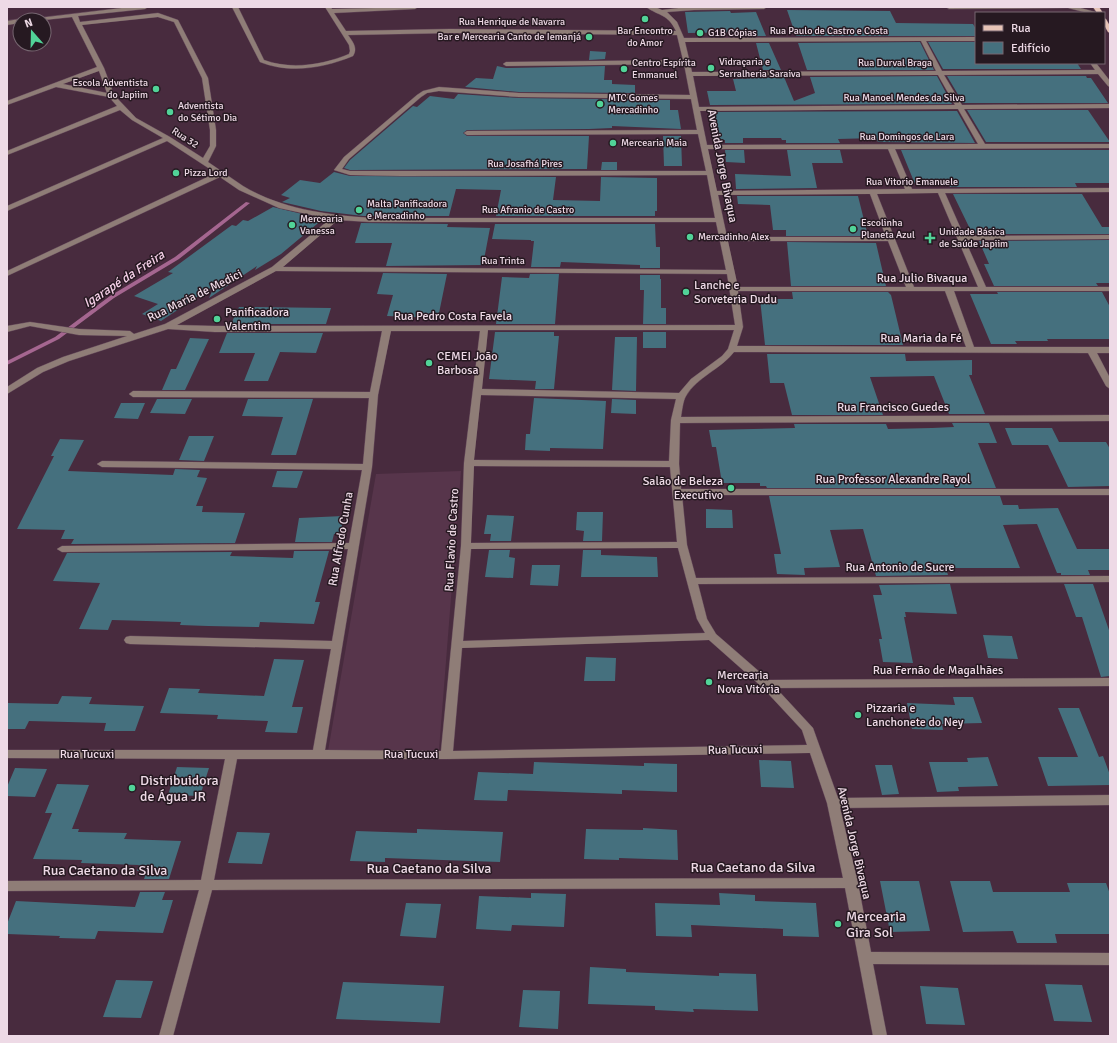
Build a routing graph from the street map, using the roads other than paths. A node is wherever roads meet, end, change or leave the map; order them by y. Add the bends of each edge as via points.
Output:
1 (145, 7) edge
2 (235, 7) edge
3 (415, 7) edge
4 (649, 7) edge
5 (764, 7) edge
6 (949, 7) edge
7 (1053, 7) edge
8 (1068, 7) edge
9 (329, 9) edge
10 (663, 11) junction
11 (1091, 12) edge
12 (52, 15) edge
13 (74, 15) junction
14 (1105, 22) edge
15 (78, 24) junction
16 (1110, 31) edge
17 (345, 33) junction
18 (681, 36) junction
19 (975, 39) edge
20 (923, 40) junction
21 (687, 62) junction
22 (506, 64) dead end
23 (1094, 64) edge
24 (101, 68) junction
25 (1100, 72) junction
26 (940, 73) junction
27 (690, 74) junction
28 (56, 85) junction
29 (1110, 85) edge
30 (111, 96) junction
31 (695, 97) junction
32 (9, 100) edge
33 (1110, 106) edge
34 (120, 107) junction
35 (960, 108) junction
36 (697, 109) junction
37 (702, 132) junction
38 (467, 133) dead end
39 (168, 138) junction
40 (1110, 146) edge
41 (705, 147) junction
42 (983, 147) junction
43 (891, 148) junction
44 (7, 153) edge
45 (204, 162) junction
46 (710, 173) junction
47 (220, 174) junction
48 (1110, 190) edge
49 (872, 191) junction
50 (910, 192) junction
51 (941, 192) junction
52 (714, 193) junction
53 (7, 209) edge
54 (336, 218) junction
55 (720, 220) junction
56 (1110, 237) edge
57 (962, 238) junction
58 (724, 239) junction
59 (891, 239) junction
60 (275, 270) junction
61 (730, 272) junction
62 (7, 274) edge
63 (734, 289) junction
64 (1110, 289) edge
65 (911, 290) junction
66 (948, 290) junction
67 (982, 290) junction
68 (168, 326) junction
69 (739, 327) junction
70 (484, 328) junction
71 (7, 329) edge
72 (387, 329) junction
73 (143, 334) junction
74 (732, 349) junction
75 (971, 350) junction
76 (1091, 350) junction
77 (1110, 350) edge
78 (1110, 386) edge
79 (7, 391) edge
80 (476, 392) junction
81 (133, 394) dead end
82 (374, 395) junction
83 (681, 396) junction
84 (1110, 418) edge
85 (676, 420) junction
86 (469, 463) junction
87 (102, 464) dead end
88 (674, 464) junction
89 (367, 467) junction
90 (676, 492) junction
91 (1110, 492) edge
92 (352, 546) junction
93 (466, 546) junction
94 (682, 546) junction
95 (62, 550) dead end
96 (1110, 579) edge
97 (691, 581) junction
98 (712, 636) junction
99 (130, 640) dead end
100 (337, 645) junction
101 (457, 645) junction
102 (1110, 682) edge
103 (766, 684) junction
104 (814, 749) junction
105 (7, 754) edge
106 (319, 754) junction
107 (447, 755) junction
108 (232, 756) junction
109 (1110, 800) edge
110 (834, 803) junction
111 (851, 883) junction
112 (208, 885) junction
113 (7, 886) edge
114 (865, 958) junction
115 (1110, 959) edge
116 (166, 1036) edge
117 (880, 1036) edge

1 - 13 street
2 - 17 street via 258,55 262,61 269,64 292,66 342,60 353,51
3 - 9 street
4 - 10 street
5 - 10 street
6 - 7 street
7 - 8 street
8 - 11 street
9 - 17 street
10 - 18 street, Avenida Jorge Bivaqua via 671,17
12 - 13 street
13 - 15 street, Rua 32
14 - 16 main road
15 - 24 street, Rua 32
15 - 45 street via 158,15 176,21 205,78 214,130 213,146
17 - 18 street, Rua Henrique de Navarra via 450,30
18 - 20 street, Rua Paulo de Castro e Costa
18 - 21 street, Avenida Jorge Bivaqua
19 - 20 street, Rua Paulo de Castro e Costa
20 - 26 street
21 - 22 street
21 - 27 street, Avenida Jorge Bivaqua
23 - 25 street
24 - 28 street
24 - 30 street, Rua 32
25 - 26 street, Rua Durval Braga
25 - 29 street
26 - 27 street, Rua Durval Braga
26 - 35 street
27 - 31 street, Avenida Jorge Bivaqua
28 - 30 street
28 - 32 street
30 - 34 street, Rua 32
31 - 36 street, Avenida Jorge Bivaqua
31 - 46 street, Rua Josafhá Pires via 519,95 439,89 425,92 346,158 338,170 401,174
33 - 35 street, Rua Manoel Mendes da Silva
34 - 39 street, Rua 32 via 134,119
34 - 44 street
35 - 36 street, Rua Manoel Mendes da Silva
35 - 42 street
36 - 37 street, Avenida Jorge Bivaqua
37 - 38 street
37 - 41 street, Avenida Jorge Bivaqua
39 - 45 street, Rua 32
39 - 53 street
40 - 42 street, Rua Domingos de Lara
41 - 43 street, Rua Domingos de Lara
41 - 46 street, Avenida Jorge Bivaqua
42 - 43 street, Rua Domingos de Lara
43 - 50 street
45 - 47 street, Rua 32
46 - 52 street, Avenida Jorge Bivaqua
47 - 54 street, Rua 32 via 242,188 282,206
47 - 62 street
48 - 51 street, Rua Vitorio Emanuele
49 - 50 street, Rua Vitorio Emanuele
49 - 52 street, Rua Vitorio Emanuele
49 - 59 street
50 - 51 street, Rua Vitorio Emanuele
51 - 57 street
52 - 55 street, Avenida Jorge Bivaqua
54 - 55 street, Rua Afranio de Castro
54 - 60 street, Rua Maria de Medici
55 - 58 street, Avenida Jorge Bivaqua
56 - 57 street
57 - 67 street
58 - 59 street
58 - 61 street, Avenida Jorge Bivaqua
59 - 65 street
60 - 61 street, Rua Trinta
60 - 68 street, Rua Maria de Medici
61 - 63 street, Avenida Jorge Bivaqua
63 - 65 street, Rua Julio Bivaqua
63 - 69 street, Avenida Jorge Bivaqua
64 - 67 street, Rua Julio Bivaqua
65 - 66 street, Rua Julio Bivaqua
66 - 67 street, Rua Julio Bivaqua
66 - 75 street
68 - 72 street, Rua Pedro Costa Favela via 215,329
68 - 73 street, Rua Maria de Medici
69 - 70 street, Rua Pedro Costa Favela
69 - 74 street, Avenida Jorge Bivaqua
70 - 72 street, Rua Pedro Costa Favela
70 - 80 street, Rua Flavio de Castro
71 - 73 street via 30,324 79,332
72 - 82 street, Rua Alfredo Cunha
73 - 79 street, Rua Maria de Medici via 66,359 40,370
74 - 75 street, Rua Maria da Fé
74 - 83 street, Avenida Jorge Bivaqua via 725,358 694,381
75 - 76 street, Rua Maria da Fé
76 - 77 street, Rua Maria da Fé
76 - 78 street
80 - 83 street
80 - 86 street, Rua Flavio de Castro
81 - 82 street
82 - 89 street, Rua Alfredo Cunha
83 - 85 street, Avenida Jorge Bivaqua
84 - 85 street, Rua Francisco Guedes
85 - 88 street, Avenida Jorge Bivaqua
86 - 88 street
86 - 93 street, Rua Flavio de Castro
87 - 89 street
88 - 90 street, Avenida Jorge Bivaqua
89 - 92 street, Rua Alfredo Cunha
90 - 91 street, Rua Professor Alexandre Rayol
90 - 94 street, Avenida Jorge Bivaqua
92 - 95 street
92 - 100 street, Rua Alfredo Cunha
93 - 94 street
93 - 101 street, Rua Flavio de Castro
94 - 97 street, Avenida Jorge Bivaqua
96 - 97 street, Rua Antonio de Sucre
97 - 98 street, Avenida Jorge Bivaqua via 702,619
98 - 101 street
98 - 103 street, Avenida Jorge Bivaqua
99 - 100 street
100 - 106 street, Rua Alfredo Cunha
101 - 107 street, Rua Flavio de Castro
102 - 103 street, Rua Fernão de Magalhães
103 - 104 street, Avenida Jorge Bivaqua via 806,728
104 - 107 street, Rua Tucuxi
104 - 110 street, Avenida Jorge Bivaqua
105 - 108 street, Rua Tucuxi
106 - 107 street, Rua Tucuxi
106 - 108 street, Rua Tucuxi
108 - 112 street
109 - 110 street
110 - 111 street, Avenida Jorge Bivaqua
111 - 112 street, Rua Caetano da Silva
111 - 114 street, Avenida Jorge Bivaqua
112 - 113 street, Rua Caetano da Silva
112 - 116 street
114 - 115 street
114 - 117 street, Avenida Jorge Bivaqua

